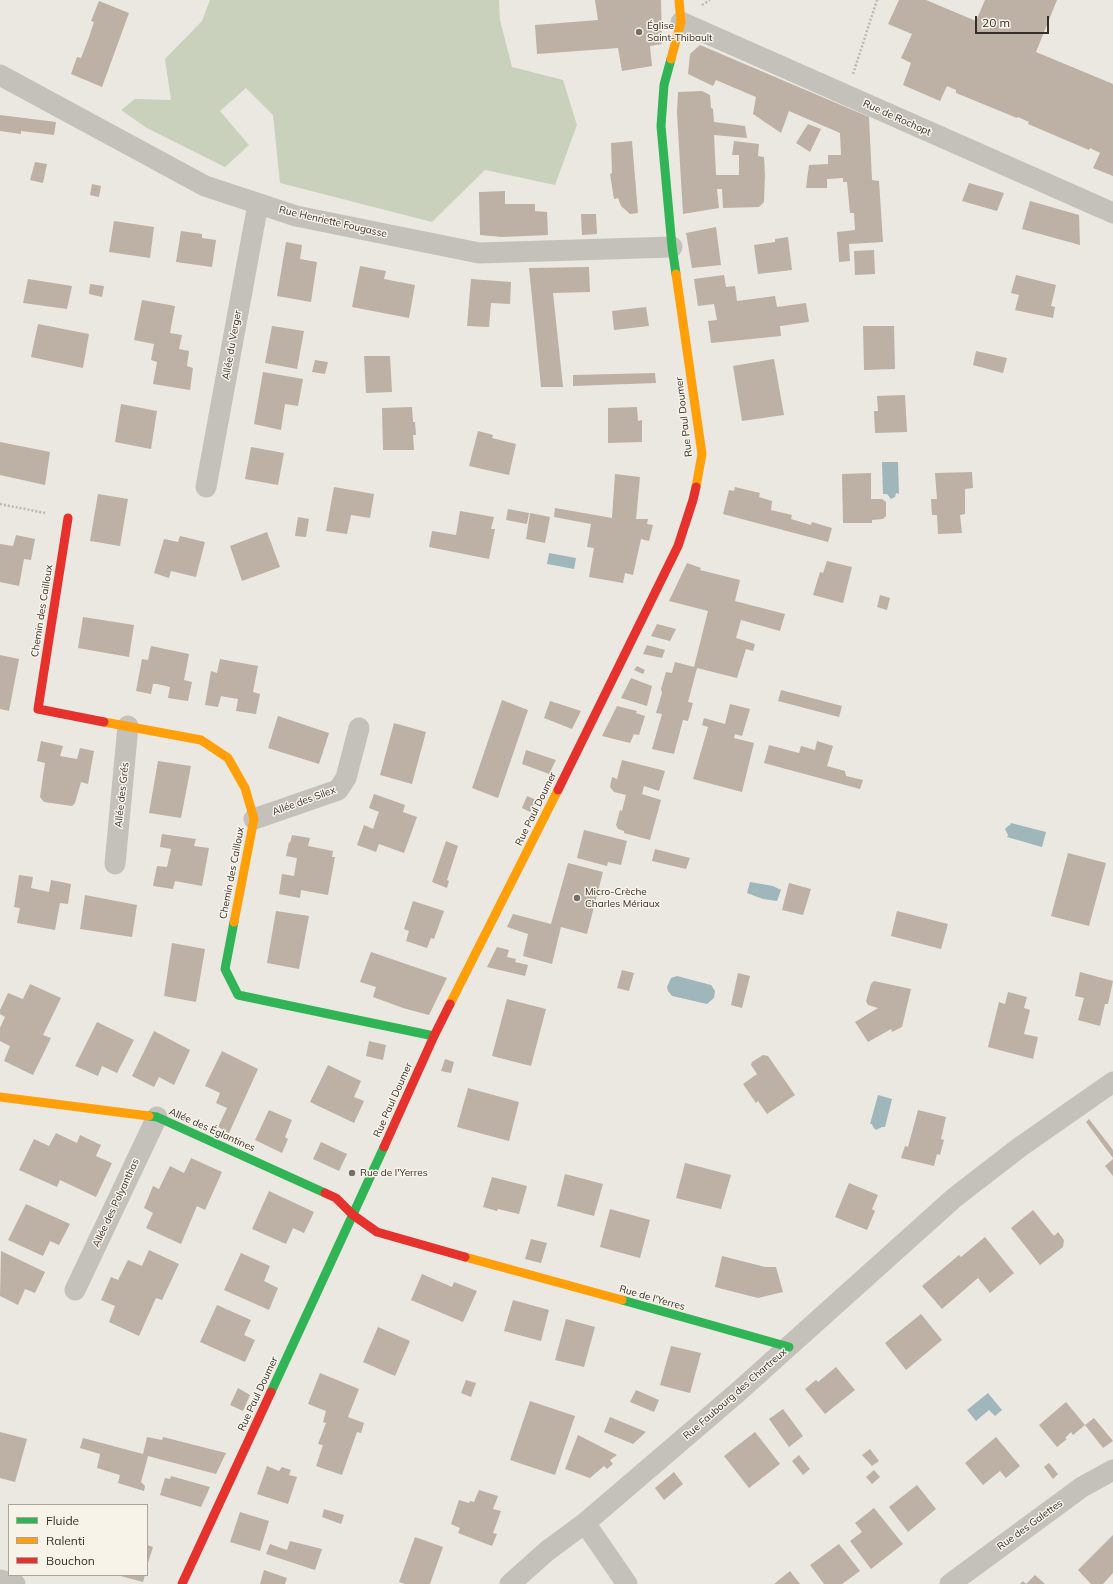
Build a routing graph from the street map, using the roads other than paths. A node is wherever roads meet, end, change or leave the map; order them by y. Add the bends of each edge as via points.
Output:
1 (679, 0) edge
2 (681, 22) junction
3 (0, 75) edge
4 (258, 204) junction
5 (1113, 213) edge
6 (672, 247) junction
7 (206, 487) dead end
8 (68, 518) road end
9 (128, 726) junction
10 (360, 728) dead end
11 (254, 819) junction
12 (115, 864) dead end
13 (434, 1036) junction
14 (1113, 1082) edge
15 (0, 1096) edge
16 (157, 1117) junction
17 (353, 1215) junction
18 (75, 1290) dead end
19 (789, 1347) junction
20 (1113, 1470) edge
21 (585, 1523) junction
22 (0, 1580) edge
23 (15, 1584) edge
24 (182, 1584) edge
25 (510, 1584) edge
26 (627, 1584) edge
27 (950, 1584) edge

1 - 2 street, Rue Paul Doumer
2 - 5 street, Rue de Rochopt
2 - 6 street, Rue Paul Doumer via 664,85 661,126
3 - 4 street, Rue Henriette Fougasse via 205,186
4 - 6 street, Rue Henriette Fougasse via 296,216 479,253
4 - 7 street, Allée du Verger
6 - 13 street, Rue Paul Doumer via 702,454 693,500 678,546
8 - 9 street, Chemin des Cailloux via 38,709
9 - 11 street, Chemin des Cailloux via 201,740 228,758 245,788
9 - 12 street, Allée des Grés
10 - 11 street, Allée des Silex via 346,778 338,790
11 - 13 street, Chemin des Cailloux via 224,969 238,994
13 - 17 street, Rue Paul Doumer
14 - 19 street, Rue Faubourg des Chartreux via 1020,1147 954,1198
15 - 16 street, Allée des Églantines
16 - 17 street, Allée des Églantines via 336,1198
16 - 18 street, Allée des Polyanthas
17 - 19 street, Rue de l'Yerres via 377,1232
17 - 24 street, Rue Paul Doumer
19 - 21 street, Rue Faubourg des Chartreux
20 - 27 street, Rue des Galettes via 1082,1486
21 - 25 street, Rue Faubourg des Chartreux via 547,1551
21 - 26 street
22 - 23 street

